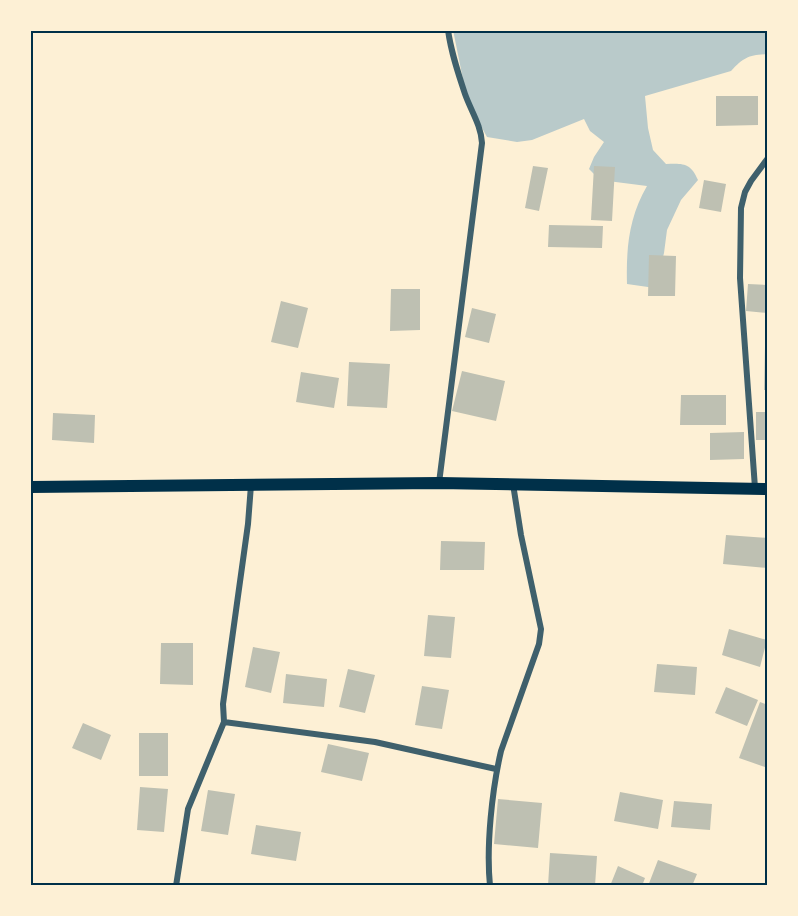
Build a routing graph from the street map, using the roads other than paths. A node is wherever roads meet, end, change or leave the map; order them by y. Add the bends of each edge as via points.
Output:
1 (448, 30) edge
2 (768, 158) edge
3 (439, 483) junction
4 (251, 484) junction
5 (513, 484) junction
6 (30, 487) edge
7 (755, 489) junction
8 (768, 489) edge
9 (224, 722) junction
10 (496, 769) junction
11 (176, 886) edge
12 (490, 886) edge

1 - 3 street via 451,51 479,127 482,150
2 - 7 street via 745,192 741,208 740,278
3 - 4 main road
3 - 5 main road
4 - 6 main road
4 - 9 street
5 - 7 main road
5 - 10 street via 542,630
7 - 8 main road
9 - 10 street via 375,742
9 - 11 street via 189,809
10 - 12 street via 489,839

